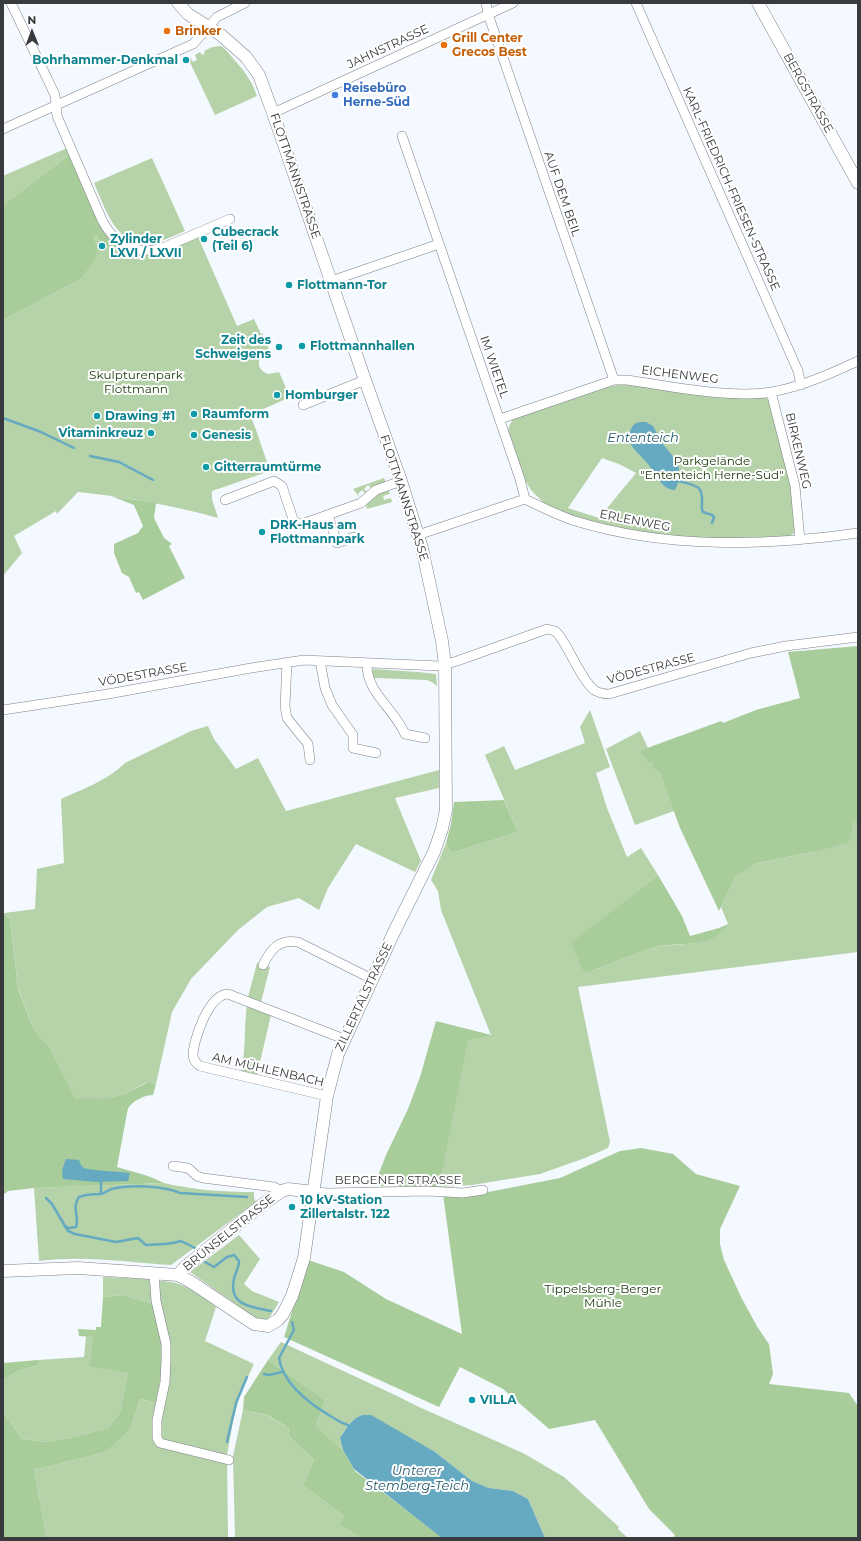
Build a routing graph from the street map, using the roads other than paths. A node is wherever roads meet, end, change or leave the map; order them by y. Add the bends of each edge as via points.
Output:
1 (11, 3) edge
2 (178, 3) edge
3 (245, 3) edge
4 (486, 3) edge
5 (513, 3) edge
6 (636, 3) edge
7 (758, 3) edge
8 (488, 14) junction
9 (207, 26) junction
10 (56, 106) junction
11 (273, 113) junction
12 (3, 129) edge
13 (402, 136) dead end
14 (858, 183) edge
15 (230, 219) dead end
16 (439, 244) junction
17 (331, 281) junction
18 (858, 361) edge
19 (365, 380) junction
20 (614, 380) junction
21 (802, 385) junction
22 (771, 392) junction
23 (303, 405) dead end
24 (500, 419) junction
25 (401, 481) junction
26 (525, 499) junction
27 (225, 500) dead end
28 (328, 515) junction
29 (858, 533) edge
30 (418, 535) junction
31 (354, 537) dead end
32 (800, 540) junction
33 (858, 637) edge
34 (320, 661) junction
35 (287, 662) junction
36 (367, 663) junction
37 (445, 665) junction
38 (3, 710) edge
39 (425, 738) dead end
40 (376, 753) dead end
41 (310, 760) dead end
42 (263, 965) dead end
43 (372, 979) junction
44 (344, 1039) junction
45 (327, 1096) junction
46 (173, 1166) dead end
47 (483, 1190) dead end
48 (282, 1191) junction
49 (314, 1192) junction
50 (3, 1271) edge
51 (154, 1273) junction
52 (178, 1275) junction
53 (229, 1460) dead end

1 - 10 street via 55,95
2 - 9 street, FLOTTMANNSTRASSE via 188,14
3 - 9 street via 222,13
4 - 8 street, AUF DEM BEIL
5 - 8 street, JAHNSTRASSE
6 - 21 street, KARL-FRIEDRICH-FRIESEN-STRASSE
7 - 14 street, BERGSTRASSE
8 - 11 street, JAHNSTRASSE
8 - 20 street, AUF DEM BEIL
9 - 10 street via 193,44
9 - 11 street, FLOTTMANNSTRASSE via 246,57 259,75
10 - 12 street
10 - 15 street via 57,116 102,220 109,233 119,243 140,250 160,249
11 - 17 street, FLOTTMANNSTRASSE
13 - 16 street, IM WIETEL
16 - 17 street
16 - 24 street, IM WIETEL
17 - 19 street, FLOTTMANNSTRASSE
18 - 21 street, EICHENWEG
19 - 23 street
19 - 25 street, FLOTTMANNSTRASSE
20 - 22 street, EICHENWEG via 729,393
20 - 24 street, EICHENWEG
21 - 22 street, EICHENWEG
22 - 32 street, BIRKENWEG via 796,486
24 - 26 street, IM WIETEL
25 - 28 street via 376,490 361,503
25 - 30 street, FLOTTMANNSTRASSE
26 - 30 street
26 - 32 street, ERLENWEG via 574,520 655,538 719,543
27 - 28 street via 274,481 282,486 294,522 302,524
28 - 31 street via 337,543
29 - 32 street, ERLENWEG
30 - 37 street, FLOTTMANNSTRASSE
33 - 37 street, VÖDESTRASSE via 751,653 609,694 598,692 589,685 561,637 551,630 543,630
34 - 35 street, VÖDESTRASSE
34 - 36 street, VÖDESTRASSE
34 - 40 street via 324,688 332,705 353,735 353,748
35 - 38 street, VÖDESTRASSE
35 - 41 street via 287,718 308,744
36 - 37 street, VÖDESTRASSE
36 - 39 street via 372,686 402,726 405,734
37 - 43 street, ZILLERTALSTRASSE via 445,819 425,871
42 - 43 street via 274,947 291,941 298,942
43 - 44 street, ZILLERTALSTRASSE
44 - 45 street, ZILLERTALSTRASSE via 332,1072
44 - 45 street, AM MÜHLENBACH via 228,994 219,996 212,1003 199,1029 193,1056 200,1066
45 - 49 street, ZILLERTALSTRASSE
46 - 48 street, BRÜNSELSTRASSE via 188,1168 203,1178 274,1187
47 - 49 street, BERGENER STRASSE via 463,1193
48 - 49 street, BRÜNSELSTRASSE via 288,1189
48 - 52 street, BRÜNSELSTRASSE
49 - 52 street, ZILLERTALSTRASSE via 304,1258 292,1296 278,1320 268,1326 254,1324
50 - 51 street via 78,1268
51 - 52 street
51 - 53 street via 156,1301 166,1344 166,1382 157,1420 157,1438 160,1443

